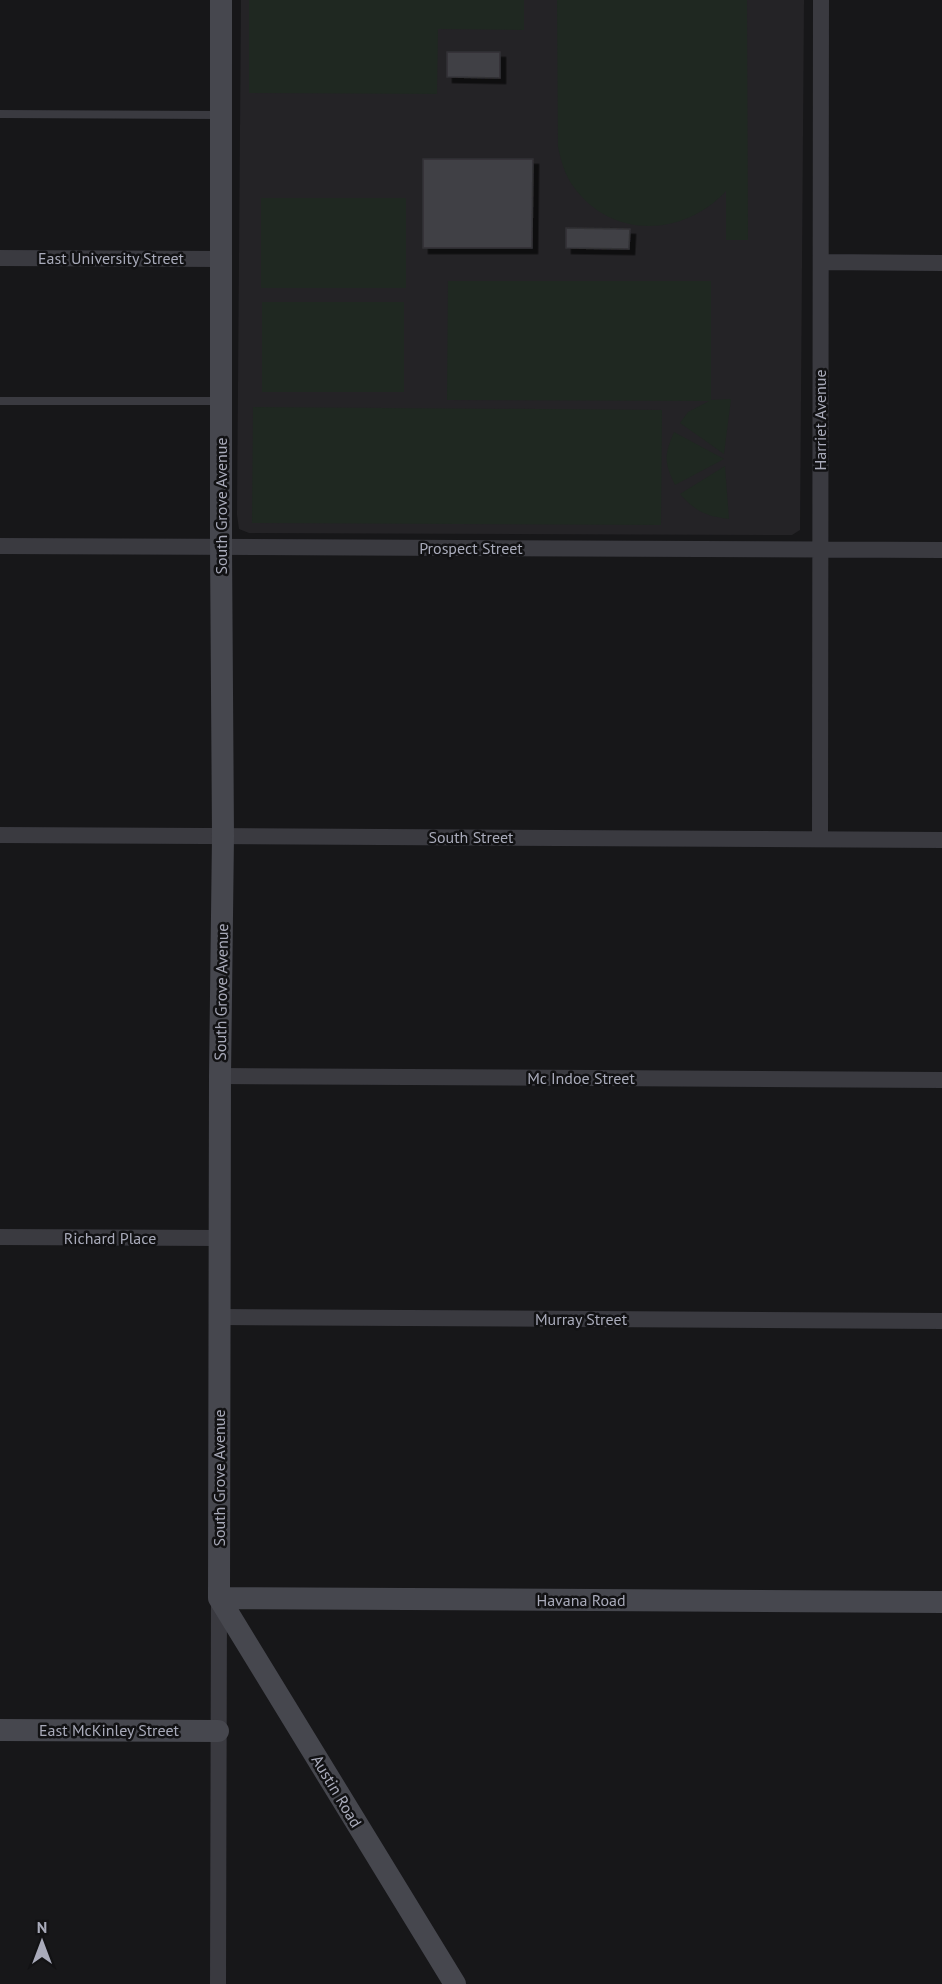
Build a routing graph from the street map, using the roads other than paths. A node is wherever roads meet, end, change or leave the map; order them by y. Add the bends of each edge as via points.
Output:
1 (221, 0) edge
2 (821, 0) edge
3 (0, 114) edge
4 (221, 115) junction
5 (0, 258) edge
6 (221, 259) junction
7 (820, 262) junction
8 (942, 263) edge
9 (221, 400) junction
10 (0, 401) edge
11 (0, 546) edge
12 (221, 548) junction
13 (820, 550) junction
14 (942, 550) edge
15 (0, 835) edge
16 (223, 836) junction
17 (820, 839) junction
18 (942, 840) edge
19 (220, 1076) junction
20 (942, 1080) edge
21 (0, 1237) edge
22 (220, 1238) junction
23 (220, 1317) junction
24 (942, 1321) edge
25 (219, 1598) junction
26 (942, 1602) edge
27 (0, 1730) edge
28 (218, 1731) junction
29 (218, 1984) edge
30 (455, 1984) edge

1 - 4 street, South Grove Avenue
2 - 7 street, Harriet Avenue
3 - 4 lane
4 - 6 street, South Grove Avenue
5 - 6 street, East University Street
6 - 9 street, South Grove Avenue
7 - 8 street
7 - 13 street, Harriet Avenue
9 - 10 lane
9 - 12 street, South Grove Avenue
11 - 12 street, Prospect Street
12 - 13 street, Prospect Street
12 - 16 street, South Grove Avenue
13 - 14 street, Prospect Street
13 - 17 street, Harriet Avenue
15 - 16 street, South Street
16 - 17 street, South Street
16 - 19 street, South Grove Avenue
17 - 18 street, South Street
19 - 20 street, Mc Indoe Street
19 - 22 street, South Grove Avenue
21 - 22 street, Richard Place
22 - 23 street, South Grove Avenue
23 - 24 street, Murray Street
23 - 25 street, South Grove Avenue
25 - 26 street, Havana Road
25 - 28 street, South Grove Avenue
25 - 30 street, Austin Road
27 - 28 street, East McKinley Street
28 - 29 street, South Grove Avenue

